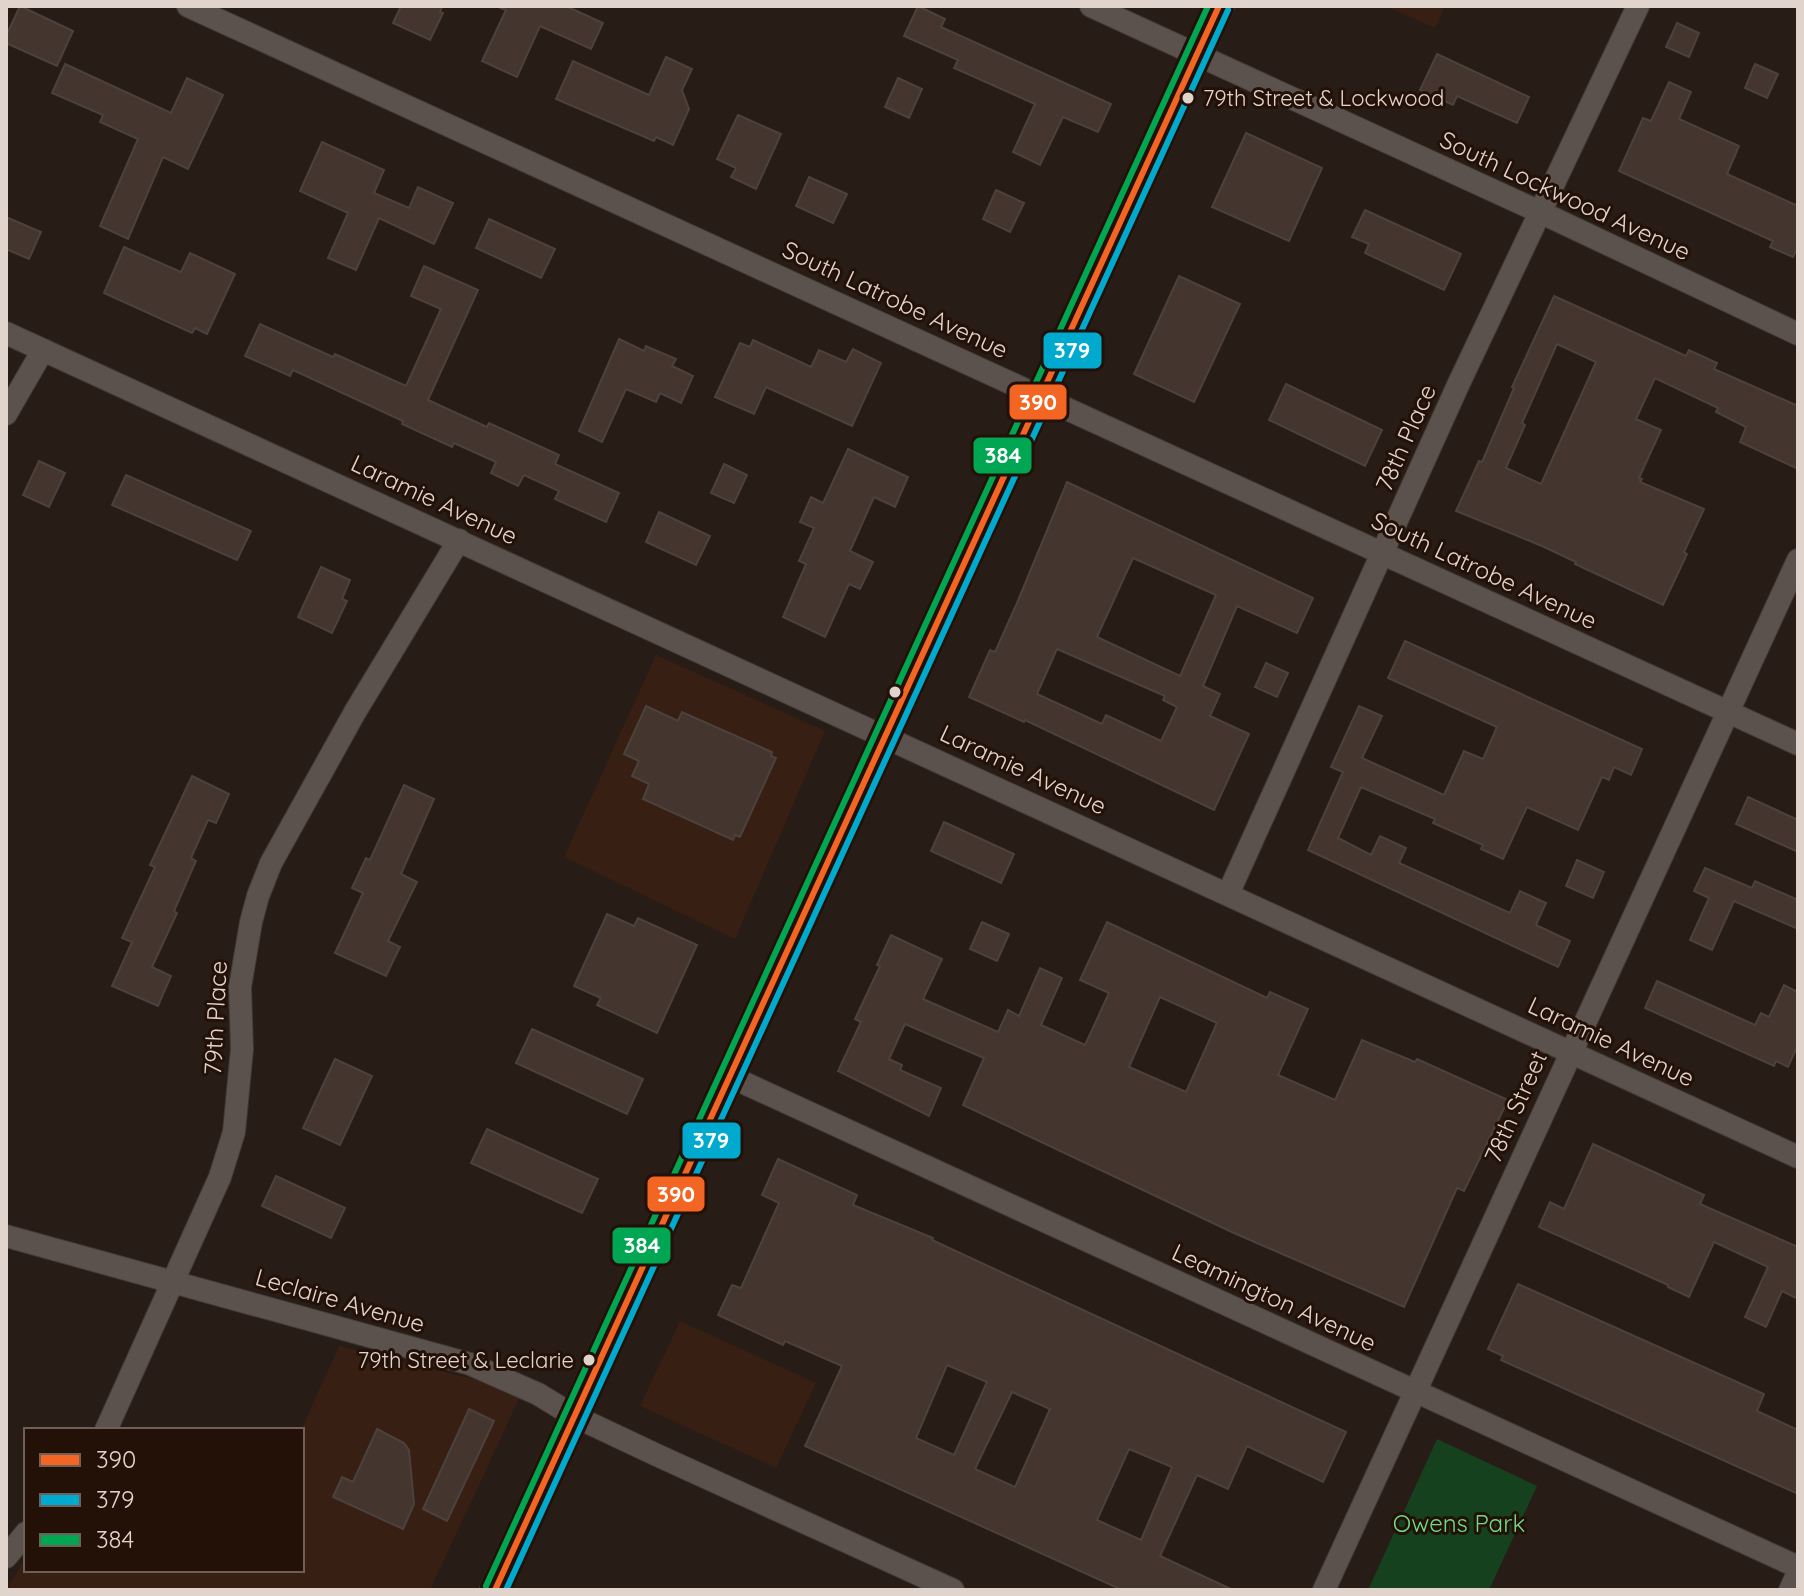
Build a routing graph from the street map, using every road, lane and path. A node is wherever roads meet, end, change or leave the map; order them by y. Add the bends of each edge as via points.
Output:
1 (188, 6) edge
2 (1091, 6) edge
3 (1219, 6) edge
4 (1638, 6) edge
5 (1197, 54) junction
6 (1542, 213) junction
7 (6, 333) edge
8 (1798, 334) edge
9 (43, 350) junction
10 (1041, 396) junction
11 (6, 414) edge
12 (459, 540) junction
13 (1382, 553) junction
14 (1798, 560) edge
15 (1728, 712) junction
16 (885, 736) junction
17 (1798, 744) edge
18 (1228, 894) junction
19 (1570, 1052) junction
20 (729, 1076) junction
21 (1798, 1157) edge
22 (6, 1236) edge
23 (172, 1280) junction
24 (1415, 1391) junction
25 (574, 1416) junction
26 (107, 1428) edge
27 (24, 1535) edge
28 (6, 1557) edge
29 (1798, 1570) edge
30 (495, 1590) edge
31 (953, 1590) edge
32 (1324, 1590) edge
33 (1790, 1590) edge

1 - 10 street, South Latrobe Avenue
2 - 5 street, South Lockwood Avenue
3 - 5 main road
4 - 6 street, 78th Place
5 - 6 street, South Lockwood Avenue
5 - 10 main road
6 - 8 street, South Lockwood Avenue
6 - 13 street, 78th Place
7 - 9 street, Laramie Avenue
9 - 11 street
9 - 12 street, Laramie Avenue
10 - 13 street, South Latrobe Avenue
10 - 16 main road
12 - 16 street, Laramie Avenue
12 - 23 street, 79th Place via 355,712 258,896 240,987 242,1049 234,1132 220,1177
13 - 15 street, South Latrobe Avenue
13 - 18 street, 78th Place
14 - 15 street, 78th Street
15 - 17 street, South Latrobe Avenue
15 - 19 street, 78th Street
16 - 18 street, Laramie Avenue
16 - 20 main road
18 - 19 street, Laramie Avenue
19 - 21 street, Laramie Avenue
19 - 24 street, 78th Street
20 - 24 street, Leamington Avenue
20 - 25 main road
22 - 23 street, Leclaire Avenue
23 - 25 street, Leclaire Avenue via 470,1364
23 - 26 street, 79th Place
24 - 29 street, Leamington Avenue
24 - 32 street, 78th Street
25 - 30 main road
25 - 31 street, Leclaire Avenue
27 - 28 street
29 - 33 street

